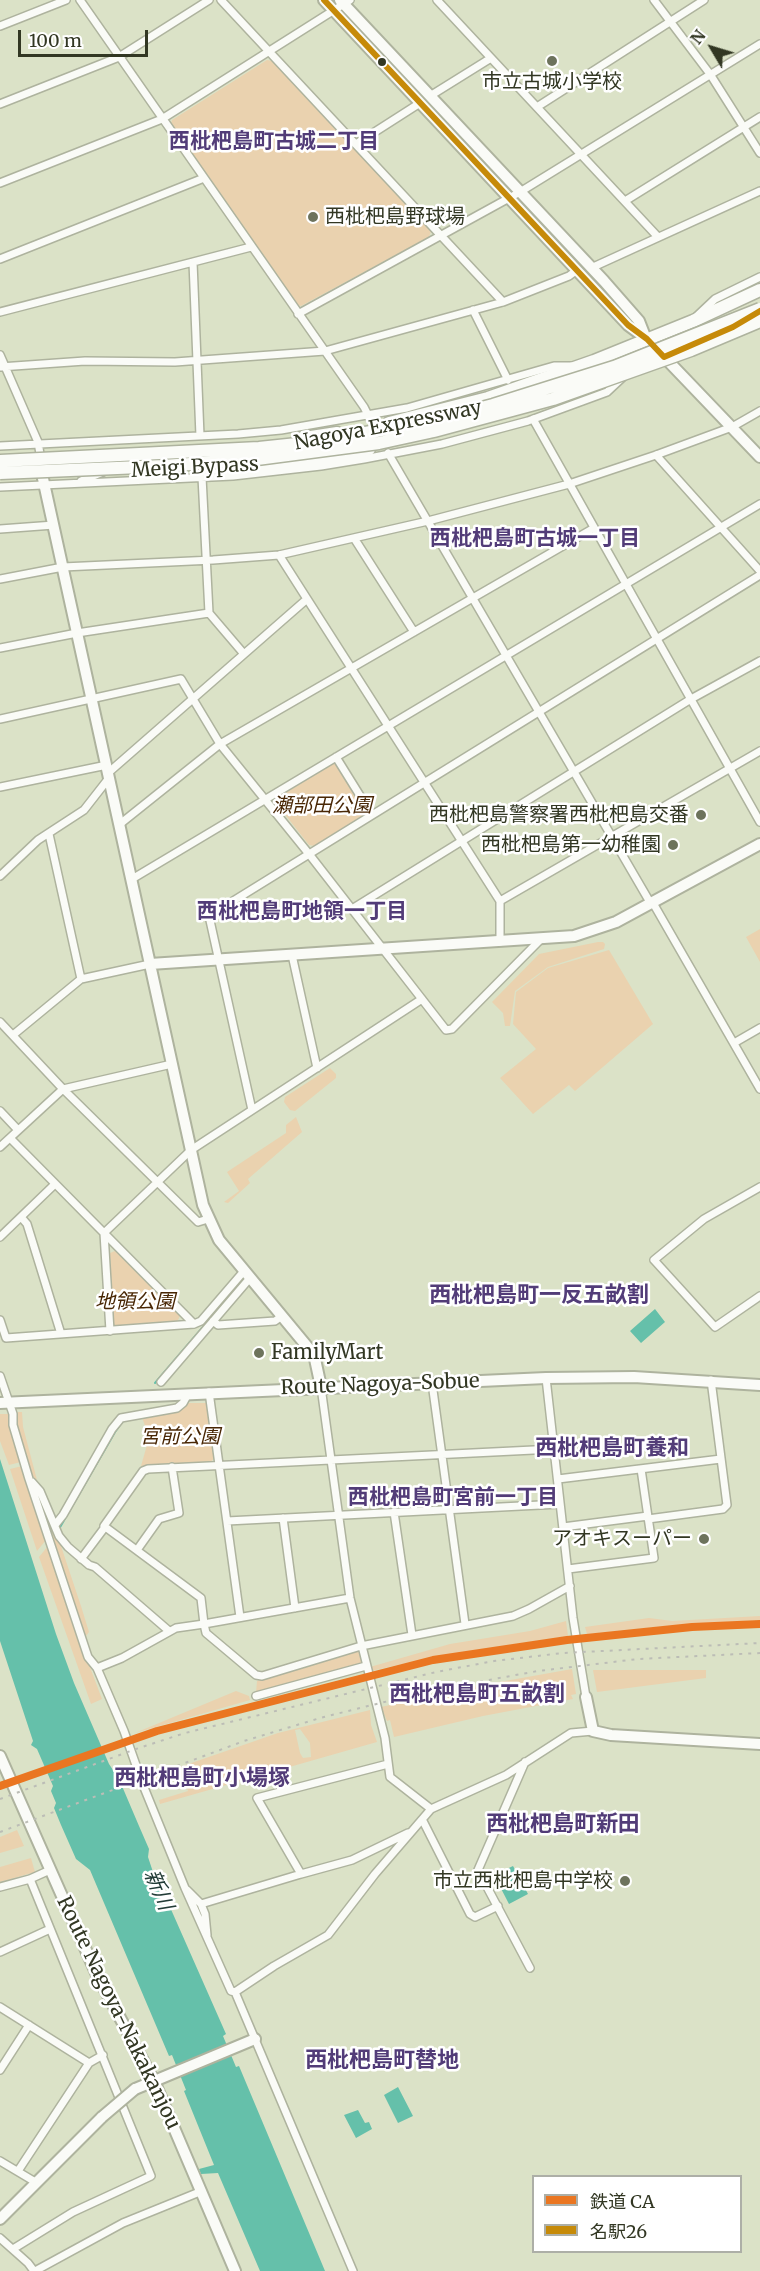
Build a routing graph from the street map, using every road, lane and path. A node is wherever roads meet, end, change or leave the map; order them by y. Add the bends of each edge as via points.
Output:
1 (66, 0) edge
2 (80, 0) edge
3 (209, 0) edge
4 (221, 0) edge
5 (324, 0) edge
6 (437, 0) edge
7 (654, 0) edge
8 (704, 0) edge
9 (345, 1) edge
10 (333, 10) junction
11 (670, 22) junction
12 (0, 26) edge
13 (760, 44) edge
14 (270, 52) junction
15 (119, 57) junction
16 (491, 58) junction
17 (710, 74) junction
18 (430, 96) junction
19 (420, 103) junction
20 (0, 104) edge
21 (537, 107) junction
22 (760, 117) edge
23 (162, 119) junction
24 (744, 127) junction
25 (356, 144) junction
26 (760, 153) edge
27 (581, 154) junction
28 (204, 178) junction
29 (0, 183) edge
30 (760, 190) edge
31 (520, 192) junction
32 (509, 198) junction
33 (625, 201) junction
34 (441, 236) junction
35 (658, 237) junction
36 (251, 247) junction
37 (0, 259) edge
38 (193, 262) junction
39 (591, 268) junction
40 (577, 270) junction
41 (760, 277) edge
42 (760, 290) edge
43 (503, 302) junction
44 (473, 310) junction
45 (760, 310) edge
46 (0, 312) edge
47 (298, 314) junction
48 (693, 321) junction
49 (760, 321) edge
50 (733, 327) junction
51 (760, 328) edge
52 (646, 339) junction
53 (325, 351) junction
54 (0, 356) edge
55 (664, 357) junction
56 (197, 358) junction
57 (2, 367) edge
58 (576, 367) junction
59 (629, 371) junction
60 (508, 380) junction
61 (760, 411) edge
62 (370, 418) junction
63 (533, 419) junction
64 (732, 427) junction
65 (200, 436) junction
66 (0, 446) edge
67 (39, 449) junction
68 (388, 453) junction
69 (657, 455) junction
70 (0, 456) edge
71 (760, 457) edge
72 (0, 461) edge
73 (104, 472) junction
74 (202, 477) junction
75 (43, 479) junction
76 (1, 481) edge
77 (75, 483) junction
78 (569, 484) junction
79 (760, 504) edge
80 (428, 521) junction
81 (54, 525) junction
82 (721, 527) junction
83 (594, 528) junction
84 (0, 529) edge
85 (354, 538) junction
86 (279, 555) junction
87 (205, 561) junction
88 (63, 567) junction
89 (760, 573) edge
90 (0, 579) edge
91 (626, 584) junction
92 (472, 598) junction
93 (307, 599) junction
94 (209, 613) junction
95 (414, 632) junction
96 (77, 633) junction
97 (657, 639) junction
98 (0, 648) edge
99 (244, 654) junction
100 (506, 656) junction
101 (760, 661) edge
102 (352, 668) junction
103 (92, 699) junction
104 (194, 699) junction
105 (691, 699) junction
106 (538, 712) junction
107 (0, 719) edge
108 (388, 726) junction
109 (220, 744) junction
110 (760, 751) edge
111 (336, 757) junction
112 (730, 768) junction
113 (108, 772) junction
114 (573, 772) junction
115 (424, 782) junction
116 (0, 787) edge
117 (265, 799) junction
118 (372, 815) junction
119 (760, 822) edge
120 (120, 824) junction
121 (49, 834) junction
122 (612, 836) junction
123 (462, 841) junction
124 (760, 844) edge
125 (309, 854) junction
126 (0, 876) edge
127 (132, 879) junction
128 (500, 901) junction
129 (652, 903) junction
130 (352, 909) junction
131 (540, 940) junction
132 (500, 942) junction
133 (383, 949) junction
134 (292, 955) junction
135 (219, 959) junction
136 (150, 964) junction
137 (81, 979) junction
138 (422, 999) junction
139 (0, 1022) edge
140 (760, 1028) edge
141 (13, 1035) junction
142 (734, 1043) junction
143 (172, 1064) junction
144 (317, 1068) junction
145 (63, 1089) junction
146 (760, 1089) edge
147 (252, 1110) junction
148 (0, 1111) edge
149 (18, 1130) junction
150 (10, 1138) junction
151 (0, 1147) edge
152 (191, 1150) junction
153 (157, 1182) junction
154 (55, 1184) junction
155 (760, 1187) edge
156 (21, 1217) junction
157 (208, 1219) junction
158 (104, 1233) junction
159 (0, 1237) edge
160 (247, 1275) junction
161 (760, 1296) edge
162 (282, 1316) junction
163 (0, 1320) edge
164 (213, 1321) junction
165 (194, 1324) junction
166 (110, 1331) junction
167 (61, 1334) junction
168 (0, 1376) edge
169 (546, 1378) junction
170 (711, 1380) junction
171 (161, 1382) dead end
172 (432, 1383) junction
173 (760, 1385) edge
174 (321, 1388) junction
175 (209, 1392) junction
176 (188, 1393) junction
177 (5, 1402) edge
178 (554, 1449) junction
179 (442, 1454) junction
180 (332, 1459) junction
181 (721, 1459) junction
182 (219, 1465) junction
183 (172, 1467) junction
184 (641, 1469) junction
185 (29, 1479) junction
186 (558, 1479) junction
187 (560, 1504) junction
188 (449, 1510) junction
189 (394, 1512) junction
190 (339, 1515) junction
191 (283, 1518) junction
192 (648, 1518) junction
193 (227, 1521) junction
194 (55, 1525) junction
195 (105, 1527) junction
196 (563, 1527) junction
197 (136, 1550) junction
198 (81, 1558) junction
199 (568, 1569) junction
200 (570, 1586) junction
201 (350, 1598) junction
202 (295, 1608) junction
203 (240, 1617) junction
204 (204, 1624) junction
205 (465, 1624) junction
206 (169, 1631) junction
207 (412, 1635) junction
208 (361, 1646) junction
209 (366, 1666) junction
210 (97, 1668) junction
211 (256, 1696) dead end
212 (586, 1697) joint
213 (593, 1731) junction
214 (760, 1744) edge
215 (0, 1756) edge
216 (525, 1762) junction
217 (388, 1764) junction
218 (431, 1809) junction
219 (423, 1821) junction
220 (413, 1831) junction
221 (50, 1870) junction
222 (301, 1874) junction
223 (30, 1879) junction
224 (0, 1887) edge
225 (185, 1888) junction
226 (201, 1904) junction
227 (498, 1906) junction
228 (50, 1929) junction
229 (207, 1937) junction
230 (0, 1952) edge
231 (530, 1968) dead end
232 (235, 1992) junction
233 (0, 2007) edge
234 (29, 2025) junction
235 (250, 2041) junction
236 (103, 2055) junction
237 (89, 2063) junction
238 (0, 2070) edge
239 (158, 2079) junction
240 (0, 2161) edge
241 (18, 2171) junction
242 (37, 2183) junction
243 (202, 2191) junction
244 (0, 2219) edge
245 (0, 2238) edge
246 (13, 2249) junction
247 (32, 2270) edge
248 (235, 2271) edge
249 (353, 2271) edge

1 - 12 street
2 - 15 street
3 - 15 street
4 - 14 street
5 - 10 street
6 - 16 street
7 - 11 street
8 - 11 street
9 - 10 street
9 - 18 street
10 - 14 street
10 - 19 street
11 - 17 street
11 - 21 street
13 - 17 street
14 - 23 street
14 - 25 street
15 - 20 street
15 - 23 street
16 - 18 street
16 - 21 street
17 - 24 street
17 - 27 street
18 - 31 street
19 - 25 street
19 - 32 street
21 - 27 street
22 - 24 street
23 - 28 street
23 - 29 street
24 - 26 street
24 - 33 street
25 - 34 street
27 - 31 street
27 - 33 street
28 - 36 street
28 - 37 street
30 - 35 street
31 - 32 street
31 - 39 street
32 - 34 street
32 - 40 street
33 - 35 street
34 - 43 street
34 - 47 street
35 - 39 street
36 - 38 street
36 - 47 street
38 - 46 street
38 - 56 street
39 - 52 street via 639,321
40 - 43 street
40 - 52 street
41 - 48 street via 715,299
42 - 48 highway, Meigi Bypass
43 - 44 street
44 - 53 street
44 - 60 street
45 - 50 highway, Meigi Bypass
45 - 72 highway, Nagoya Expressway, bridge via 614,368 431,421 260,448
47 - 53 street
48 - 52 highway, Meigi Bypass
49 - 76 highway, Nagoya Expressway, bridge via 553,399 434,432 257,459
50 - 51 street via 747,331
50 - 55 highway, Meigi Bypass
52 - 55 street
52 - 58 highway, Meigi Bypass
53 - 56 street
53 - 62 street
54 - 57 street
55 - 59 highway, Meigi Bypass
55 - 64 street
56 - 57 street
56 - 65 street
57 - 67 street
58 - 60 street via 554,366
58 - 67 highway, Meigi Bypass via 489,398 372,427 210,447
59 - 63 street via 607,392
59 - 73 highway, Meigi Bypass via 499,420 325,459 243,467
60 - 62 street
61 - 64 street
62 - 65 street
63 - 68 street via 452,442
63 - 78 street
64 - 69 street
64 - 71 street
65 - 67 street
66 - 67 street
67 - 70 highway, Meigi Bypass
68 - 74 street via 301,469
68 - 80 street
69 - 78 street
69 - 82 street
73 - 75 highway, Meigi Bypass
73 - 77 street
74 - 77 street
74 - 87 street
75 - 76 highway, Meigi Bypass
75 - 77 street
75 - 81 street
78 - 80 street
78 - 83 street
79 - 82 street
80 - 85 street
80 - 92 street
81 - 84 street
81 - 88 street
82 - 89 street
82 - 91 street
83 - 91 street
83 - 92 street
85 - 86 street
85 - 95 street
86 - 87 street
86 - 93 street
87 - 88 street
87 - 94 street
88 - 90 street
88 - 96 street
89 - 97 street
91 - 97 street
91 - 100 street
92 - 95 street
92 - 100 street
93 - 99 street
93 - 102 street
94 - 96 street
94 - 99 street
95 - 102 street
96 - 98 street
96 - 103 street
97 - 105 street
97 - 106 street
99 - 104 street
100 - 106 street
100 - 108 street
101 - 105 street
102 - 108 street
102 - 109 street
103 - 104 street via 181,680
103 - 107 street
103 - 113 street
104 - 109 street
104 - 113 street
105 - 112 street
105 - 114 street
106 - 114 street
106 - 115 street
108 - 111 street
108 - 115 street
109 - 117 street
109 - 120 street
110 - 112 street
111 - 117 street
111 - 118 street
112 - 119 street
112 - 122 street
113 - 116 street
113 - 120 street
113 - 121 street via 84,810
114 - 122 street
114 - 123 street
115 - 118 street
115 - 123 street
117 - 125 street
117 - 127 street
118 - 125 street
120 - 127 street
121 - 126 street
121 - 137 street
122 - 128 street
122 - 129 street
123 - 128 street
123 - 130 street
124 - 129 street
125 - 130 street
125 - 135 street via 209,916
127 - 136 street
128 - 132 street
129 - 131 street via 597,930
129 - 142 street
130 - 133 street
131 - 132 street
131 - 138 street via 452,1029 446,1030
132 - 133 street
133 - 134 street
133 - 138 street
134 - 135 street
134 - 144 street
135 - 136 street
135 - 147 street
136 - 137 street
136 - 143 street
137 - 141 street
138 - 144 street
139 - 141 street
140 - 142 street
141 - 145 street
142 - 146 street
143 - 145 street
143 - 152 street
144 - 147 street
145 - 149 street
145 - 153 street
147 - 152 street
148 - 149 street
149 - 150 street
150 - 151 street
150 - 154 street
152 - 153 street
152 - 157 street
153 - 157 street via 198,1222
153 - 158 street
154 - 156 street
154 - 158 street
155 - 161 street via 702,1220 654,1260 715,1327
156 - 159 street
156 - 167 street via 27,1224
157 - 160 street
158 - 165 street
158 - 166 street
160 - 162 street
160 - 164 street
160 - 165 street
162 - 164 street via 274,1322
162 - 174 street via 315,1359
163 - 167 street via 6,1338
164 - 171 street
165 - 166 street
166 - 167 street
168 - 177 street
169 - 170 street, Route Nagoya-Sobue
169 - 172 street, Route Nagoya-Sobue
169 - 178 street
170 - 173 street, Route Nagoya-Sobue
170 - 181 street
172 - 174 street, Route Nagoya-Sobue
172 - 179 street
174 - 175 street, Route Nagoya-Sobue
174 - 180 street
175 - 176 street, Route Nagoya-Sobue
175 - 182 street
176 - 177 street, Route Nagoya-Sobue
176 - 194 street via 177,1408 121,1418
177 - 185 street via 13,1414
178 - 179 street
178 - 186 street
179 - 180 street
179 - 188 street
180 - 182 street
180 - 190 street
181 - 184 street
181 - 192 street via 727,1504 723,1509
182 - 183 street
182 - 193 street
183 - 195 street via 143,1471
183 - 197 street via 179,1513 159,1519
184 - 186 street
184 - 192 street
185 - 194 street via 40,1491
185 - 210 street via 88,1657
186 - 187 street
187 - 188 street
187 - 196 street
188 - 189 street
188 - 205 street
189 - 190 street
189 - 207 street
190 - 191 street
190 - 201 street
191 - 193 street
191 - 202 street
192 - 196 street
192 - 199 street via 654,1558
193 - 203 street
194 - 198 street via 59,1536
195 - 197 street
195 - 198 street
196 - 199 street
197 - 204 street via 201,1598
198 - 206 street
199 - 200 street
200 - 205 street via 513,1616
200 - 212 street
201 - 202 street
201 - 208 street
202 - 203 street
203 - 204 street
204 - 206 street
204 - 208 street via 206,1633 262,1676
205 - 207 street
206 - 210 street
207 - 208 street
208 - 209 street
209 - 211 street
209 - 217 street
210 - 225 street
212 - 213 street
213 - 214 street via 611,1736
213 - 216 street via 571,1733
215 - 221 street, Route Nagoya-Nakakanjou
216 - 218 street via 506,1775
216 - 227 street via 478,1870
217 - 218 street via 390,1777
217 - 222 street via 257,1798
218 - 219 street
219 - 220 street
219 - 227 street via 470,1914 476,1917
220 - 222 street via 352,1860
220 - 232 street via 328,1935
221 - 223 street
221 - 239 street, Route Nagoya-Nakakanjou via 97,1975
222 - 226 street
223 - 224 street
223 - 228 street
225 - 226 street
225 - 229 street
226 - 229 street
227 - 231 street
228 - 230 street
228 - 236 street
229 - 232 street via 231,1991
232 - 235 street
233 - 234 street
234 - 237 street
234 - 238 street
235 - 239 street
235 - 249 street
236 - 237 street
236 - 246 street via 151,2176 73,2212
237 - 241 street
239 - 242 street, bridge via 135,2090 102,2117
239 - 243 street, Route Nagoya-Nakakanjou
240 - 241 street
241 - 242 street
242 - 244 street
243 - 247 street via 123,2223
243 - 248 street, Route Nagoya-Nakakanjou
245 - 246 street
246 - 247 street

